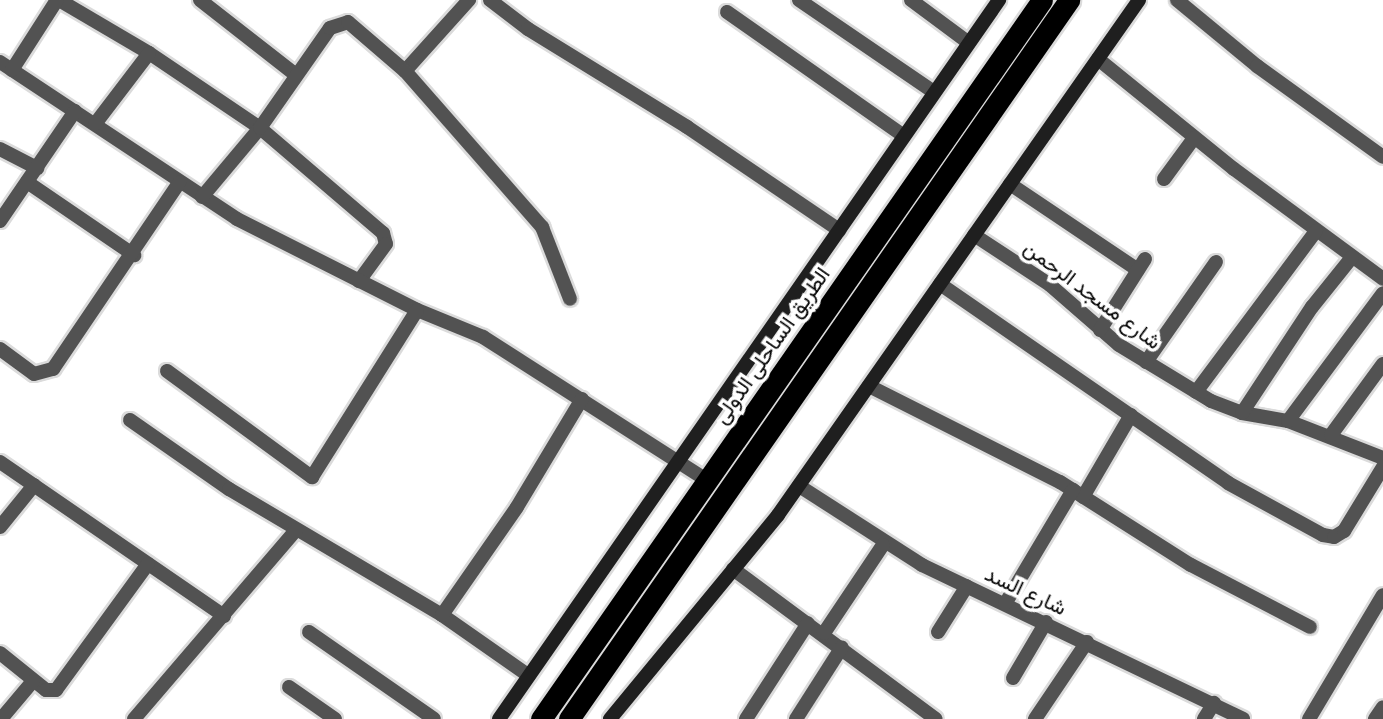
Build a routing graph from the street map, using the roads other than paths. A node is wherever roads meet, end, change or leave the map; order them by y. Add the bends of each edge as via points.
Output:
1 (58, 0) edge
2 (200, 0) edge
3 (469, 0) edge
4 (490, 0) edge
5 (799, 0) edge
6 (911, 0) edge
7 (999, 0) edge
8 (1042, 0) edge
9 (1069, 0) edge
10 (1139, 0) edge
11 (1177, 0) edge
12 (727, 12) dead end
13 (969, 43) junction
14 (149, 53) junction
15 (1098, 58) junction
16 (6, 66) edge
17 (405, 71) junction
18 (296, 75) junction
19 (934, 93) junction
20 (75, 111) junction
21 (94, 124) junction
22 (260, 128) junction
23 (904, 136) junction
24 (1194, 138) junction
25 (0, 149) edge
26 (1383, 157) edge
27 (37, 168) junction
28 (1164, 179) dead end
29 (27, 182) junction
30 (180, 183) junction
31 (1010, 184) junction
32 (202, 197) junction
33 (2, 214) edge
34 (839, 230) junction
35 (1316, 231) junction
36 (974, 235) junction
37 (134, 255) junction
38 (1352, 257) junction
39 (1216, 262) dead end
40 (1383, 279) edge
41 (359, 281) junction
42 (940, 284) junction
43 (1383, 293) edge
44 (570, 299) dead end
45 (417, 310) junction
46 (1100, 330) junction
47 (0, 349) edge
48 (1146, 362) junction
49 (1383, 364) edge
50 (167, 371) dead end
51 (869, 386) junction
52 (1196, 392) junction
53 (582, 399) junction
54 (1242, 413) junction
55 (1130, 415) junction
56 (130, 420) dead end
57 (1287, 421) junction
58 (1331, 435) junction
59 (1383, 458) edge
60 (677, 460) junction
61 (0, 462) edge
62 (1383, 467) edge
63 (707, 480) junction
64 (34, 485) junction
65 (799, 486) junction
66 (1078, 494) junction
67 (2, 522) edge
68 (296, 530) junction
69 (883, 545) junction
70 (148, 564) junction
71 (733, 569) junction
72 (967, 586) junction
73 (1383, 595) edge
74 (1005, 604) junction
75 (442, 615) junction
76 (224, 616) junction
77 (808, 622) junction
78 (1046, 622) junction
79 (1310, 627) dead end
80 (309, 632) dead end
81 (938, 632) dead end
82 (824, 633) junction
83 (1087, 642) junction
84 (842, 647) junction
85 (0, 653) edge
86 (529, 676) junction
87 (1013, 678) dead end
88 (33, 681) junction
89 (289, 687) dead end
90 (1214, 704) junction
91 (1383, 708) edge
92 (1, 719) edge
93 (134, 719) edge
94 (335, 719) edge
95 (434, 719) edge
96 (499, 719) edge
97 (541, 719) edge
98 (569, 719) edge
99 (610, 719) edge
100 (746, 719) edge
101 (796, 719) edge
102 (936, 719) edge
103 (1035, 719) edge
104 (1205, 719) edge
105 (1243, 719) edge
106 (1309, 719) edge
107 (1375, 719) edge

1 - 14 street
1 - 16 street
2 - 18 street
3 - 17 street
4 - 34 street
5 - 19 street
6 - 13 street
7 - 13 street
8 - 63 highway, الطريق الساحلى الدولى
9 - 98 highway
10 - 15 street
11 - 26 street via 1257,66
12 - 23 street
13 - 19 street
14 - 21 street
14 - 22 street
15 - 24 street
15 - 31 street
16 - 20 street
17 - 18 street via 343,21 330,28
17 - 44 street via 542,227
18 - 22 street
19 - 23 street
20 - 21 street
20 - 27 street
21 - 30 street
22 - 32 street
22 - 41 street via 386,237
23 - 34 street
24 - 28 street
24 - 35 street
25 - 27 street
27 - 29 street
29 - 33 street
29 - 37 street
30 - 32 street
30 - 37 street
31 - 36 street
31 - 46 street via 1141,264
32 - 41 street
34 - 60 street
35 - 38 street
35 - 52 street
36 - 42 street
36 - 46 street, شارع مسجد الرحمن via 1050,285
37 - 47 street via 53,369 34,374
38 - 40 street
38 - 54 street via 1297,328
39 - 48 street
41 - 45 street
42 - 51 street
42 - 55 street
43 - 57 street
45 - 50 street via 312,477
45 - 53 street via 483,337
46 - 48 street, شارع مسجد الرحمن
48 - 52 street, شارع مسجد الرحمن
49 - 58 street
51 - 65 street
51 - 66 street
52 - 54 street, شارع مسجد الرحمن
53 - 60 street
53 - 75 street via 517,508
54 - 57 street, شارع مسجد الرحمن
55 - 62 street via 1228,482 1329,537 1344,530
55 - 66 street
56 - 68 street
57 - 58 street, شارع مسجد الرحمن
58 - 59 street, شارع مسجد الرحمن
60 - 63 street
60 - 86 street
61 - 64 street
63 - 97 highway, الطريق الساحلى الدولى
64 - 67 street
64 - 70 street
65 - 69 street, شارع السد
65 - 71 street
66 - 74 street
66 - 79 street via 1192,565
68 - 75 street
68 - 76 street
69 - 72 street, شارع السد
69 - 82 street
70 - 76 street
70 - 88 street via 60,687 51,692
71 - 77 street
71 - 99 street
72 - 74 street, شارع السد
72 - 81 street
73 - 106 street
74 - 78 street, شارع السد
75 - 86 street
76 - 93 street
77 - 82 street
77 - 100 street
78 - 83 street, شارع السد
78 - 87 street
80 - 95 street
82 - 84 street
83 - 90 street, شارع السد
83 - 103 street
84 - 101 street
84 - 102 street
85 - 88 street
86 - 96 street
88 - 92 street
89 - 94 street
90 - 104 street
90 - 105 street, شارع السد
91 - 107 street

